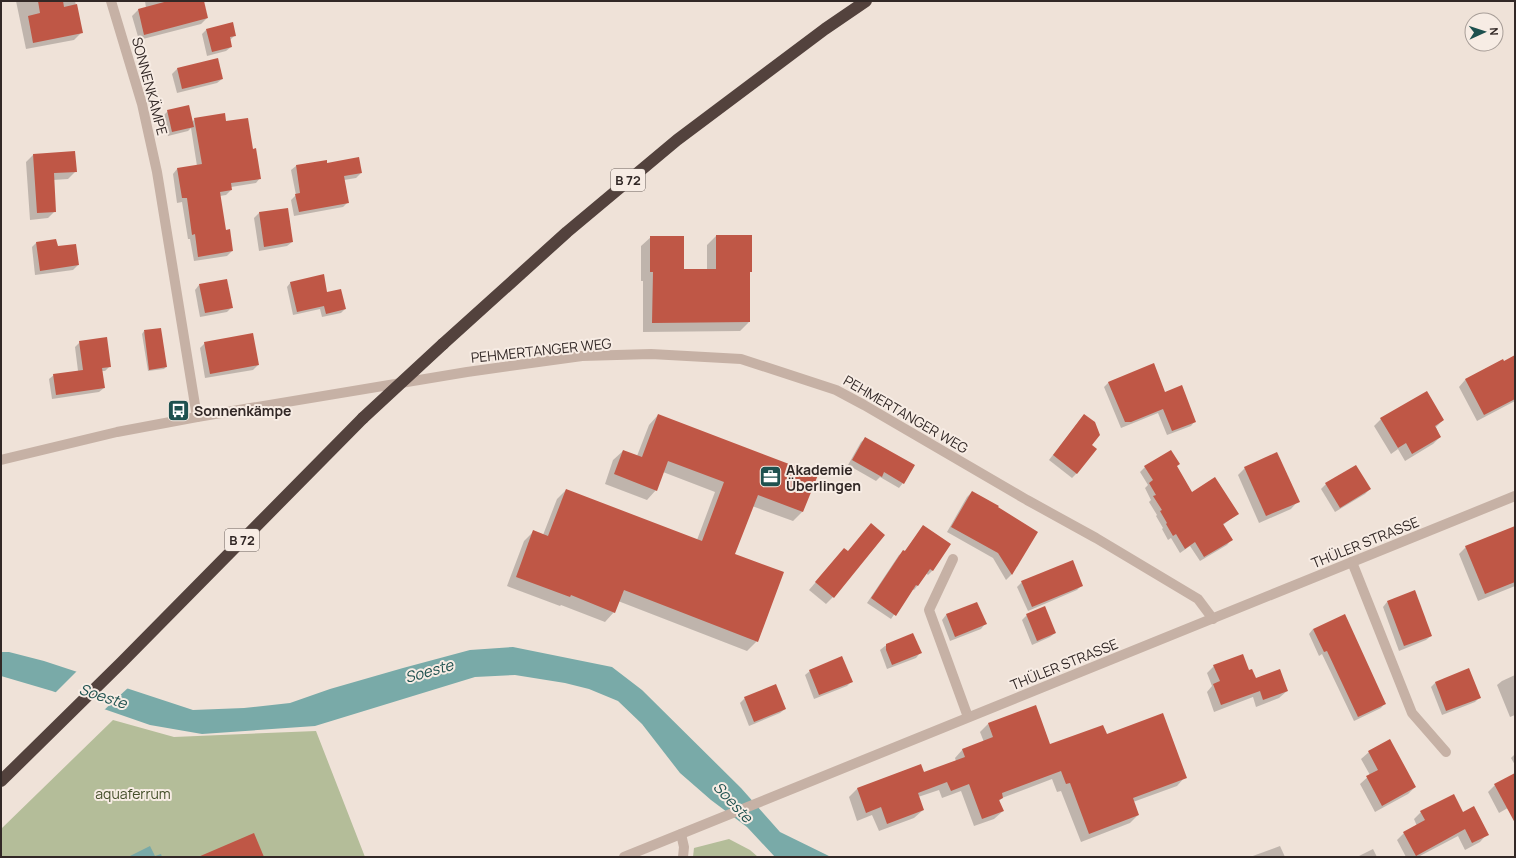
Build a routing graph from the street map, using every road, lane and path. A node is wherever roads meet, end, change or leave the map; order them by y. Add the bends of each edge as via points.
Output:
1 (111, 1) edge
2 (866, 1) edge
3 (197, 417) junction
4 (1, 460) edge
5 (1515, 496) edge
6 (952, 559) dead end
7 (1352, 562) junction
8 (1213, 619) junction
9 (968, 717) junction
10 (1446, 752) dead end
11 (1, 781) edge
12 (681, 834) junction
13 (624, 857) edge
14 (683, 857) edge

1 - 3 street, SONNENKÄMPE via 142,104 157,172
2 - 11 highway, B 72, bridge via 677,140 567,232 362,418
3 - 4 street, PEHMERTANGER WEG via 117,432
3 - 8 street, PEHMERTANGER WEG via 460,373 582,356 651,354 741,359 836,390 857,401 1198,599
5 - 7 street, THÜLER STRASSE
6 - 9 street via 928,610
7 - 8 street, THÜLER STRASSE
7 - 10 street via 1412,713
8 - 9 street, THÜLER STRASSE
9 - 12 street, THÜLER STRASSE
12 - 13 street, THÜLER STRASSE
12 - 14 street

